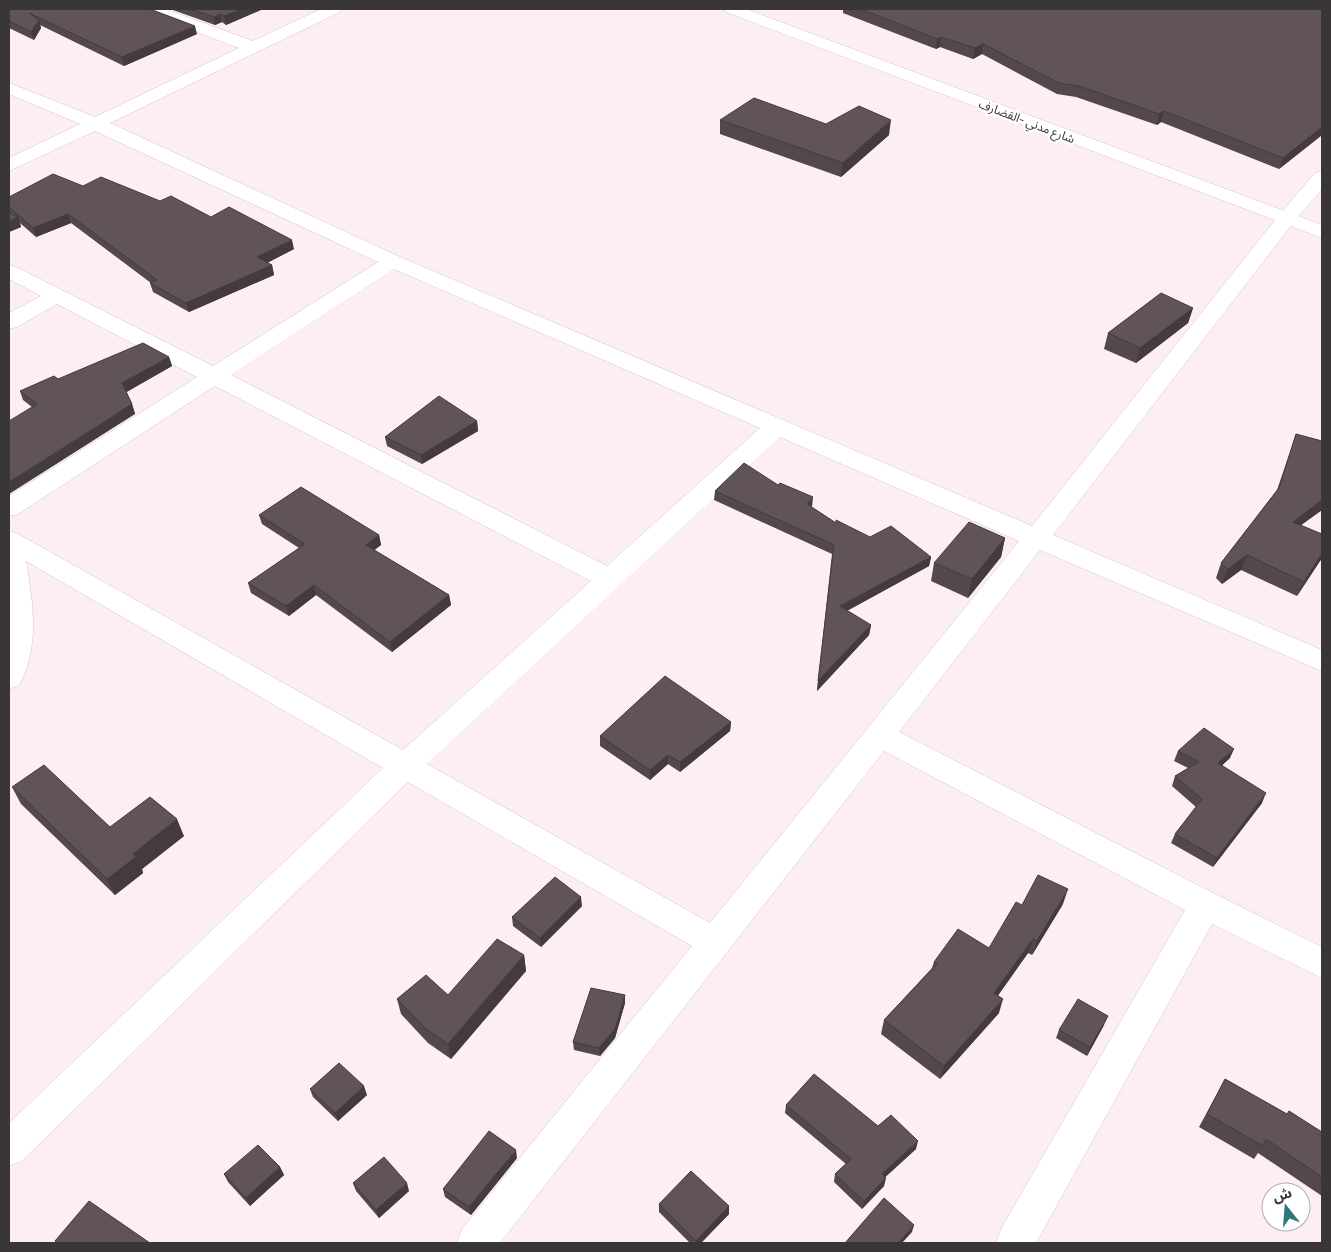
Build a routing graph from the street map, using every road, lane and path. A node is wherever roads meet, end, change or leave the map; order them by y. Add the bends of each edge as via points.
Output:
1 (150, 9) edge
2 (334, 9) edge
3 (732, 9) edge
4 (253, 48) junction
5 (9, 88) edge
6 (94, 123) junction
7 (9, 165) edge
8 (1322, 177) edge
9 (1286, 219) junction
10 (1322, 232) edge
11 (393, 261) junction
12 (9, 272) edge
13 (56, 296) junction
14 (9, 322) edge
15 (213, 376) junction
16 (776, 426) junction
17 (9, 508) edge
18 (1036, 538) junction
19 (9, 540) edge
20 (608, 578) junction
21 (1322, 661) edge
22 (9, 678) edge
23 (878, 735) junction
24 (405, 766) junction
25 (1205, 905) junction
26 (714, 942) junction
27 (1322, 963) edge
28 (9, 1148) edge
29 (476, 1243) edge
30 (1015, 1243) edge

1 - 4 main road
2 - 4 main road
3 - 9 main road, شارع مدني -القضارف
4 - 6 main road
5 - 6 main road
6 - 7 main road
6 - 11 main road
8 - 9 main road
9 - 10 main road, شارع مدني -القضارف
9 - 18 main road
11 - 15 main road
11 - 16 main road
12 - 13 main road
13 - 14 main road
13 - 15 main road
15 - 17 main road
15 - 20 main road
16 - 18 main road
16 - 20 main road
18 - 21 main road
18 - 23 main road
19 - 22 main road via 16,580 18,629
19 - 24 main road
20 - 24 main road
23 - 25 main road
23 - 26 main road
24 - 26 main road
24 - 28 main road
25 - 27 main road
25 - 30 main road
26 - 29 main road

